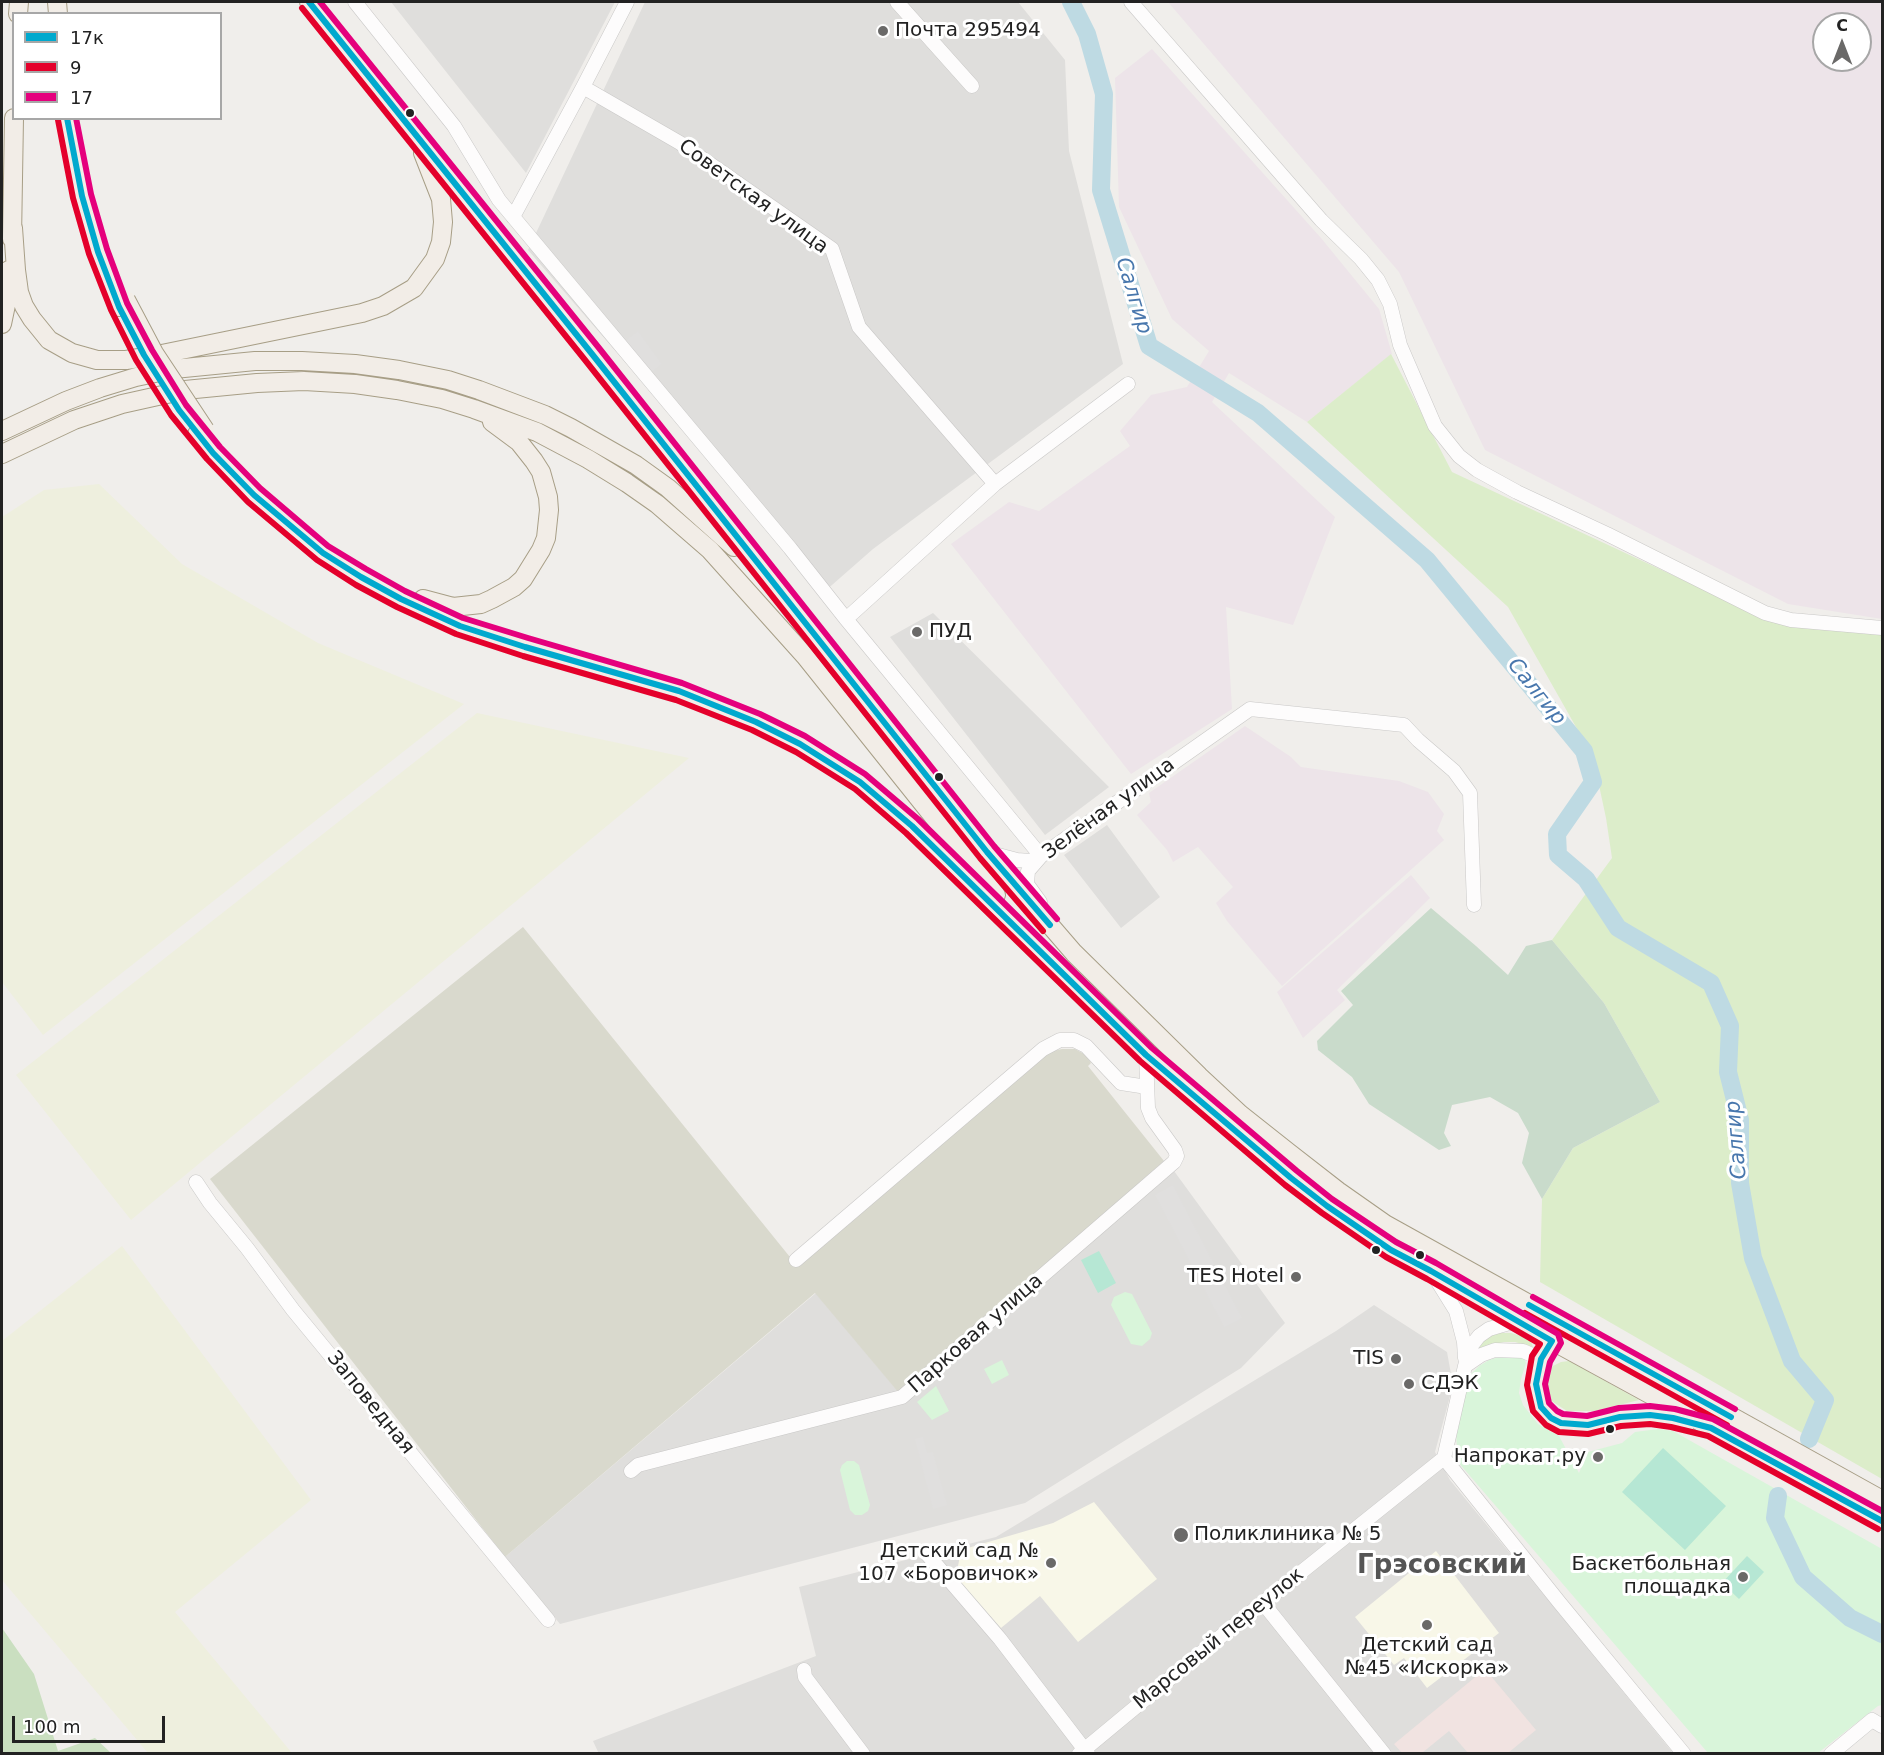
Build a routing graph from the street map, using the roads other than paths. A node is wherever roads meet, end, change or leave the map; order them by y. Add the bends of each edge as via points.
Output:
1 (309, 2) edge
2 (356, 2) edge
3 (627, 2) edge
4 (897, 2) edge
5 (1131, 2) edge
6 (972, 86) dead end
7 (583, 87) junction
8 (14, 120) edge
9 (68, 120) edge
10 (76, 120) edge
11 (414, 132) junction
12 (513, 217) junction
13 (13, 228) junction
14 (123, 303) junction
15 (2, 324) edge
16 (1128, 384) dead end
17 (474, 409) junction
18 (2, 431) edge
19 (201, 432) junction
20 (2, 454) edge
21 (995, 484) junction
22 (769, 579) junction
23 (846, 619) junction
24 (1882, 628) edge
25 (987, 852) junction
26 (1037, 860) junction
27 (1474, 905) dead end
28 (1030, 939) junction
29 (1158, 1037) junction
30 (1146, 1055) junction
31 (1147, 1087) junction
32 (196, 1182) dead end
33 (796, 1260) dead end
34 (1431, 1271) junction
35 (1516, 1321) junction
36 (1552, 1341) junction
37 (1582, 1341) junction
38 (1541, 1359) junction
39 (1465, 1366) junction
40 (1656, 1375) junction
41 (1712, 1428) junction
42 (1444, 1458) junction
43 (632, 1471) dead end
44 (1882, 1500) edge
45 (1882, 1521) edge
46 (927, 1554) dead end
47 (1263, 1603) junction
48 (548, 1620) dead end
49 (804, 1670) dead end
50 (1877, 1723) edge
51 (1084, 1752) edge
52 (863, 1754) edge
53 (1384, 1754) edge
54 (1684, 1754) edge
55 (1831, 1754) edge

1 - 11 main road
2 - 12 street via 454,126
3 - 7 street
4 - 6 street
5 - 24 street via 1378,280 1390,304 1400,345 1435,426 1459,456 1517,492 1765,613 1791,620
7 - 12 street
7 - 21 street, Советская улица via 680,143 832,249 859,327
8 - 13 main road
9 - 14 main road via 82,196 98,252
10 - 14 main road via 90,195
11 - 13 main road via 441,199 441,242 435,259 414,288 362,313 126,360 84,358 50,340 24,306
11 - 22 main road
12 - 23 street
13 - 15 main road
14 - 19 main road, bridge
16 - 21 street
17 - 19 main road via 519,442 534,461 545,484 549,510 546,538 523,579 502,595 469,606 453,607 425,600 328,545 261,490
17 - 20 main road via 442,399 355,384 304,381 221,386 122,404 74,420
17 - 28 main road via 537,432 588,459 657,504 710,550 805,657
18 - 22 main road via 100,388 174,369 302,360 399,370 479,390 544,415 596,441 668,488
19 - 28 main road via 254,495 288,525 323,553 401,599 460,626 722,707 800,744 860,782 912,826
21 - 23 street
22 - 25 main road
23 - 26 street
25 - 26 street via 1017,860
25 - 29 main road via 1074,953
26 - 27 street, Зелёная улица via 1250,709 1404,725 1454,771 1470,793
26 - 29 street, Зелёная улица via 1028,871 1027,884 1033,894
28 - 30 main road
29 - 40 main road via 1240,1114 1385,1224
30 - 31 street, Парковая улица
30 - 34 main road via 1327,1206 1391,1250
31 - 33 street via 1121,1083 1086,1046 1074,1040 1060,1040 1043,1049
31 - 43 street, Парковая улица via 1148,1108 1175,1150 1174,1162 902,1398 638,1465
32 - 48 street, Заповедная via 293,1310
34 - 35 main road
34 - 39 street via 1456,1311 1464,1341
35 - 36 main road
35 - 37 street via 1551,1325
35 - 39 street via 1479,1336
36 - 37 main road via 1564,1337
36 - 38 main road
36 - 41 main road
37 - 40 main road
38 - 39 street via 1523,1351 1495,1350
38 - 41 main road via 1537,1372 1541,1407 1561,1423 1588,1425 1650,1415
39 - 42 street
40 - 44 main road
41 - 45 main road
42 - 47 street, Марсовый переулок
42 - 54 street
46 - 51 street via 1000,1639
47 - 51 street, Марсовый переулок
47 - 53 street
49 - 52 street via 805,1677
50 - 55 street

